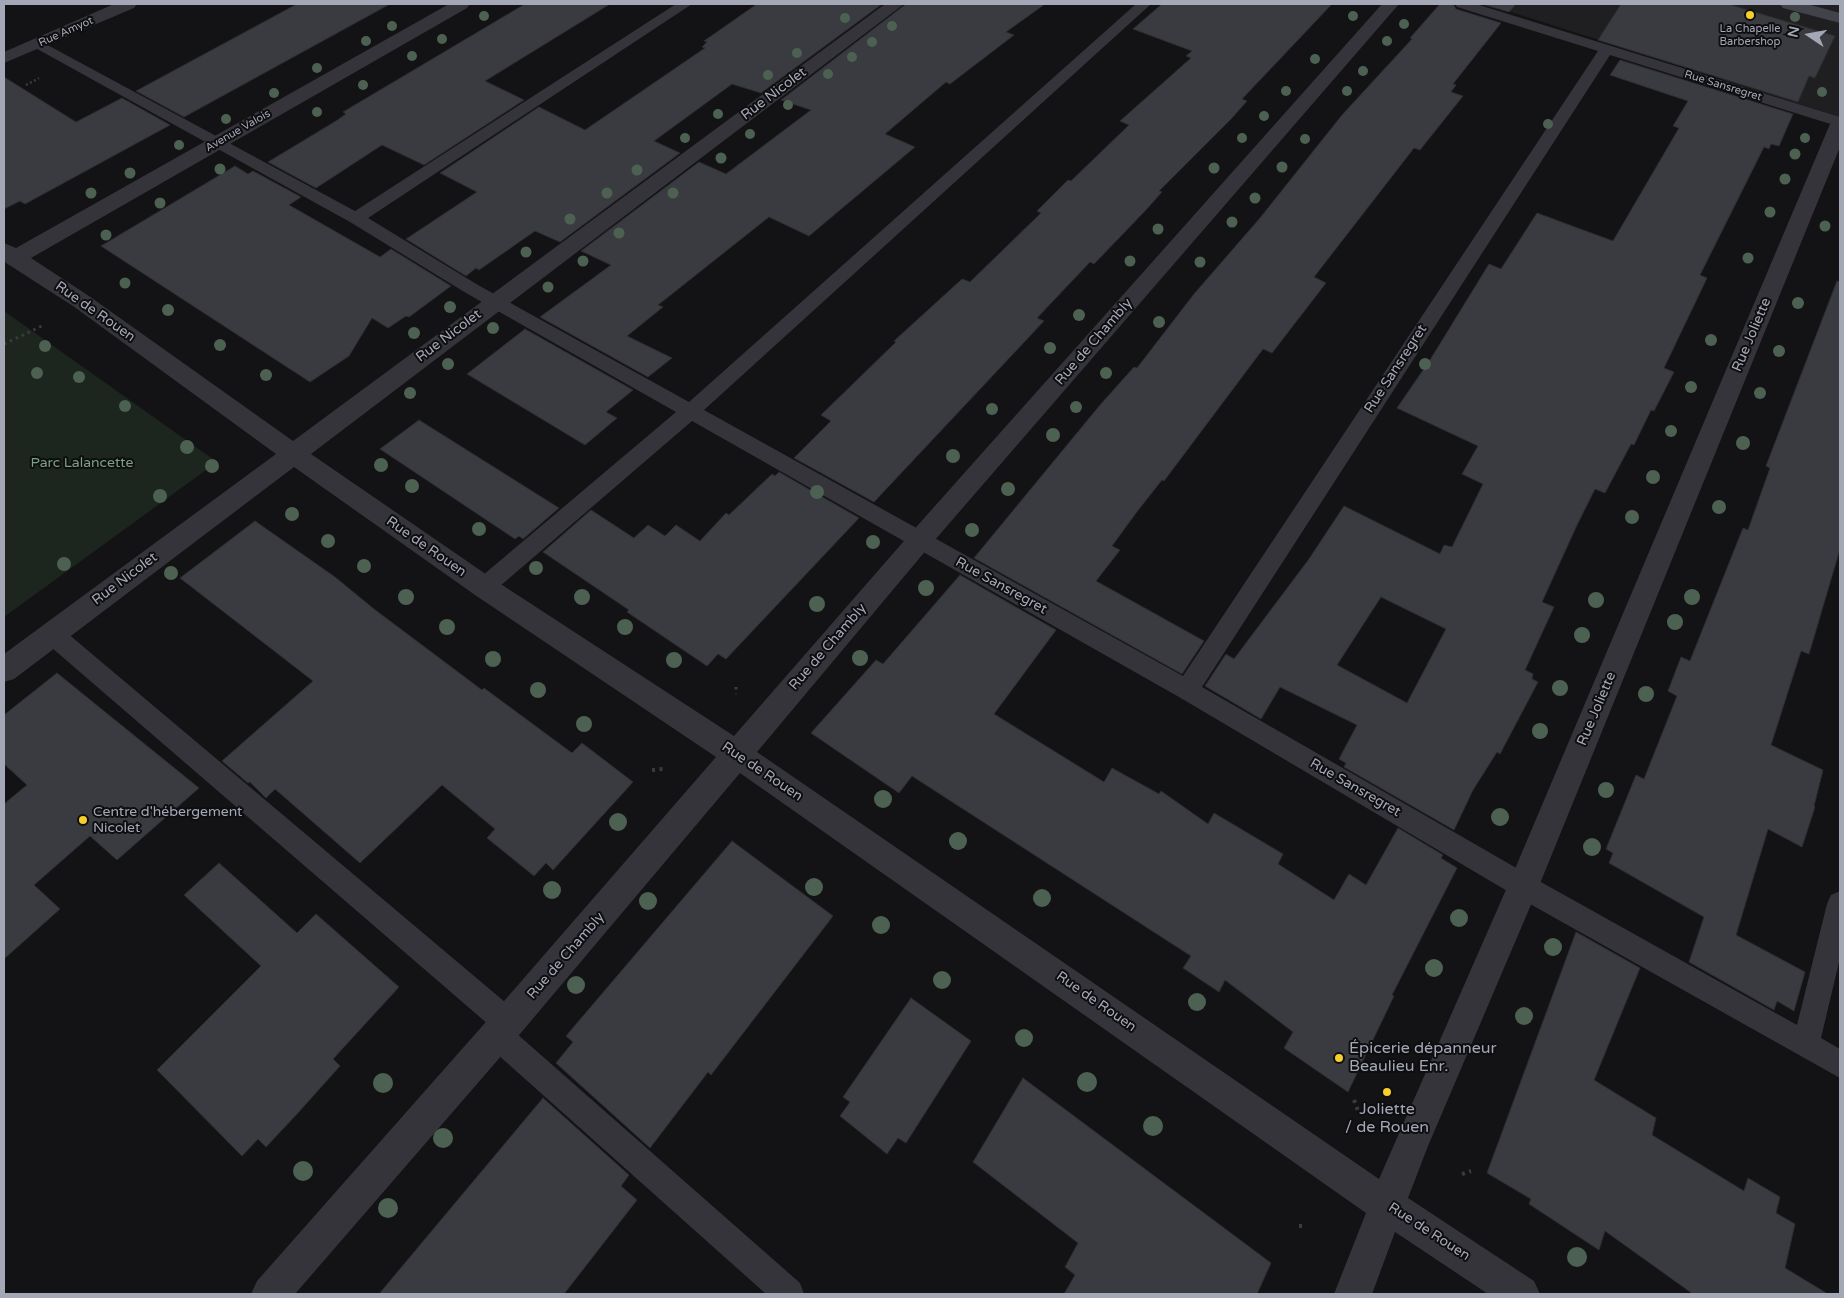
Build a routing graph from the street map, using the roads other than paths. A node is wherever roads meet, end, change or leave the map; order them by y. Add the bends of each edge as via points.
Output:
1 (128, 4) edge
2 (462, 4) edge
3 (686, 4) edge
4 (896, 4) edge
5 (1144, 4) edge
6 (1391, 4) edge
7 (1462, 4) edge
8 (1789, 4) edge
9 (1840, 18) edge
10 (37, 45) junction
11 (1607, 49) junction
12 (4, 58) edge
13 (1840, 123) edge
14 (219, 142) junction
15 (356, 218) junction
16 (9, 254) edge
17 (495, 302) junction
18 (692, 410) junction
19 (294, 453) junction
20 (919, 541) junction
21 (484, 587) junction
22 (52, 634) junction
23 (4, 670) edge
24 (1187, 690) junction
25 (736, 755) junction
26 (1523, 886) junction
27 (1840, 904) edge
28 (502, 1029) junction
29 (1806, 1045) junction
30 (1840, 1064) edge
31 (1386, 1205) junction
32 (270, 1294) edge
33 (789, 1294) edge
34 (1353, 1294) edge
35 (1521, 1294) edge

1 - 10 street, Rue Amyot
2 - 14 street, Avenue Valois
3 - 15 lane
4 - 17 street, Rue Nicolet
5 - 18 lane
6 - 20 street, Rue de Chambly
7 - 11 lane, Rue Sansregret
8 - 9 main road
10 - 12 street, Rue Amyot
10 - 14 lane, Rue Sansregret
11 - 13 lane, Rue Sansregret
11 - 24 lane, Rue Sansregret
13 - 26 street, Rue Joliette
14 - 15 lane, Rue Sansregret
14 - 16 street, Avenue Valois
15 - 17 lane, Rue Sansregret
16 - 19 street, Rue de Rouen via 81,301
17 - 18 lane, Rue Sansregret
17 - 19 street, Rue Nicolet
18 - 20 lane, Rue Sansregret
18 - 21 lane
19 - 21 street, Rue de Rouen
19 - 22 street, Rue Nicolet
20 - 24 lane, Rue Sansregret
20 - 25 street, Rue de Chambly
21 - 25 street, Rue de Rouen
22 - 23 street, Rue Nicolet
22 - 28 lane
24 - 26 lane, Rue Sansregret
25 - 28 street, Rue de Chambly
25 - 31 street, Rue de Rouen
26 - 29 lane, Rue Sansregret
26 - 31 street, Rue Joliette
27 - 29 lane
28 - 32 street, Rue de Chambly
28 - 33 lane
29 - 30 lane, Rue Sansregret
31 - 34 street, Rue Joliette
31 - 35 street, Rue de Rouen

